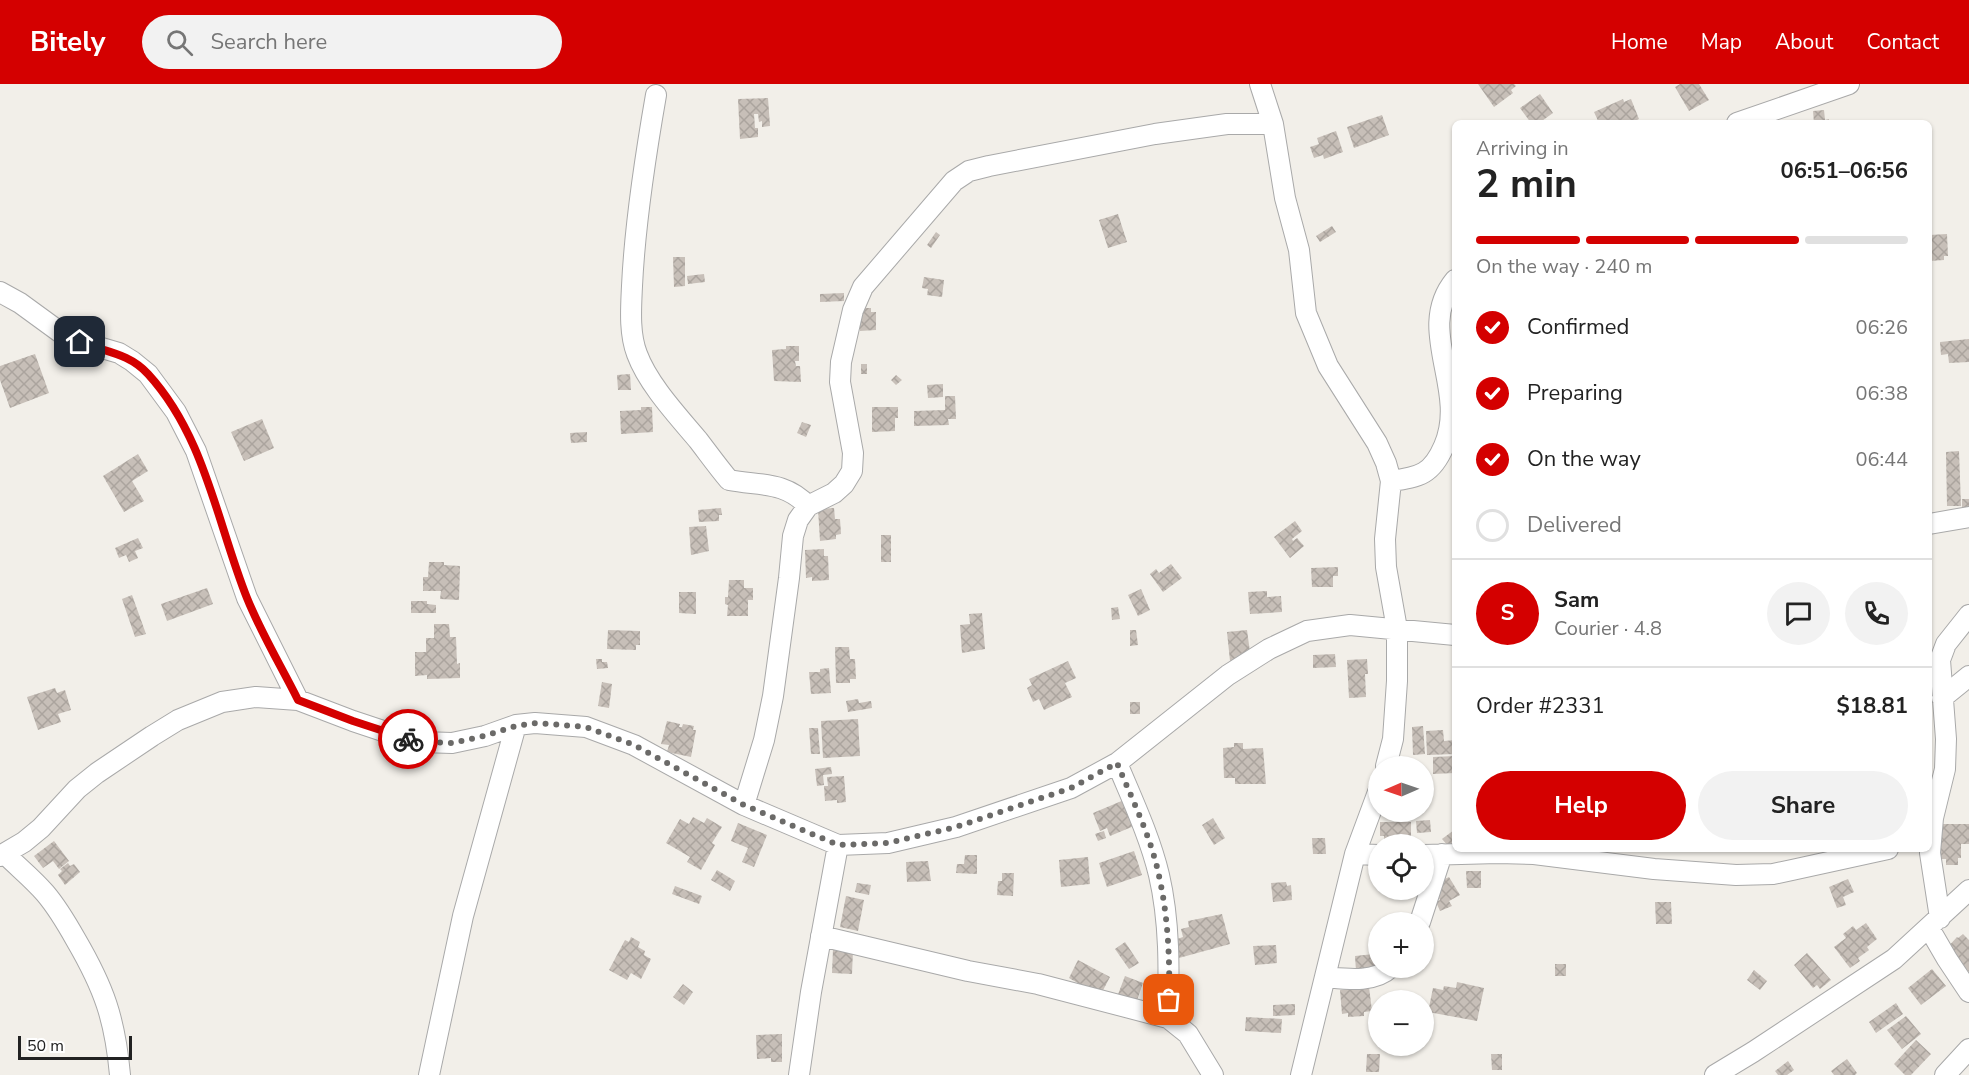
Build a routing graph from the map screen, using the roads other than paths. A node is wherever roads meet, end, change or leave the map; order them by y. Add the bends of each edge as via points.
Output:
1 (1260, 84) edge
2 (1849, 84) edge
3 (656, 95) dead end
4 (1746, 120) edge
5 (1273, 124) junction
6 (1452, 286) edge
7 (0, 292) edge
8 (1452, 400) edge
9 (1452, 400) edge
10 (1452, 423) edge
11 (1452, 423) edge
12 (1391, 481) junction
13 (808, 506) junction
14 (1969, 517) edge
15 (1932, 523) edge
16 (1969, 615) edge
17 (1396, 628) junction
18 (1452, 635) edge
19 (1969, 676) edge
20 (1942, 698) junction
21 (298, 700) junction
22 (516, 726) junction
23 (1389, 756) edge
24 (1117, 763) junction
25 (744, 805) junction
26 (1368, 819) edge
27 (1932, 823) edge
28 (838, 845) junction
29 (1873, 852) edge
30 (1926, 852) edge
31 (1355, 854) junction
32 (1434, 854) edge
33 (3, 855) edge
34 (1368, 855) edge
35 (1969, 890) edge
36 (1935, 923) junction
37 (821, 936) junction
38 (1326, 977) junction
39 (1368, 977) edge
40 (1969, 992) edge
41 (1168, 1018) junction
42 (1969, 1049) edge
43 (120, 1075) edge
44 (429, 1075) edge
45 (800, 1075) edge
46 (1213, 1075) edge
47 (1301, 1075) edge
48 (1715, 1075) edge
49 (1945, 1075) edge

1 - 5 street
2 - 4 street
3 - 13 street via 633,255 631,314 636,353 680,419 729,480 790,490
5 - 12 street via 1285,198 1299,250 1306,313 1328,366 1382,453
5 - 13 street via 1227,124 1155,134 989,166 969,171 954,181 863,287 853,310 841,362 840,382 853,453 852,471 834,493
6 - 9 street via 1443,303 1438,329
7 - 21 street via 68,338 119,353 148,374 176,412 196,451 247,598
8 - 11 street
10 - 12 street via 1439,457 1429,470
12 - 17 street via 1385,539
13 - 25 street via 793,536 773,696
14 - 15 street
16 - 20 street via 1942,652
17 - 18 street
17 - 23 street via 1397,681
17 - 24 street via 1350,625 1307,631 1269,649 1228,675
19 - 20 street
20 - 27 street via 1945,769
21 - 22 street via 422,742 452,743
21 - 33 street via 240,699 178,720 97,773 41,828
22 - 25 street via 536,723 586,727 634,745
22 - 44 street via 463,916
24 - 28 street via 1071,788 956,827 888,843
24 - 41 street via 1159,874 1170,963
25 - 28 street
26 - 31 street
28 - 37 street
29 - 32 street via 1782,872 1736,875 1534,854
30 - 36 street
31 - 34 street
31 - 38 street
33 - 43 street via 45,893 67,923 104,991 114,1027
35 - 36 street
36 - 40 street via 1947,960
36 - 48 street via 1894,959
37 - 41 street via 1038,984
37 - 45 street
38 - 39 street
38 - 47 street
41 - 46 street via 1188,1034
42 - 49 street

